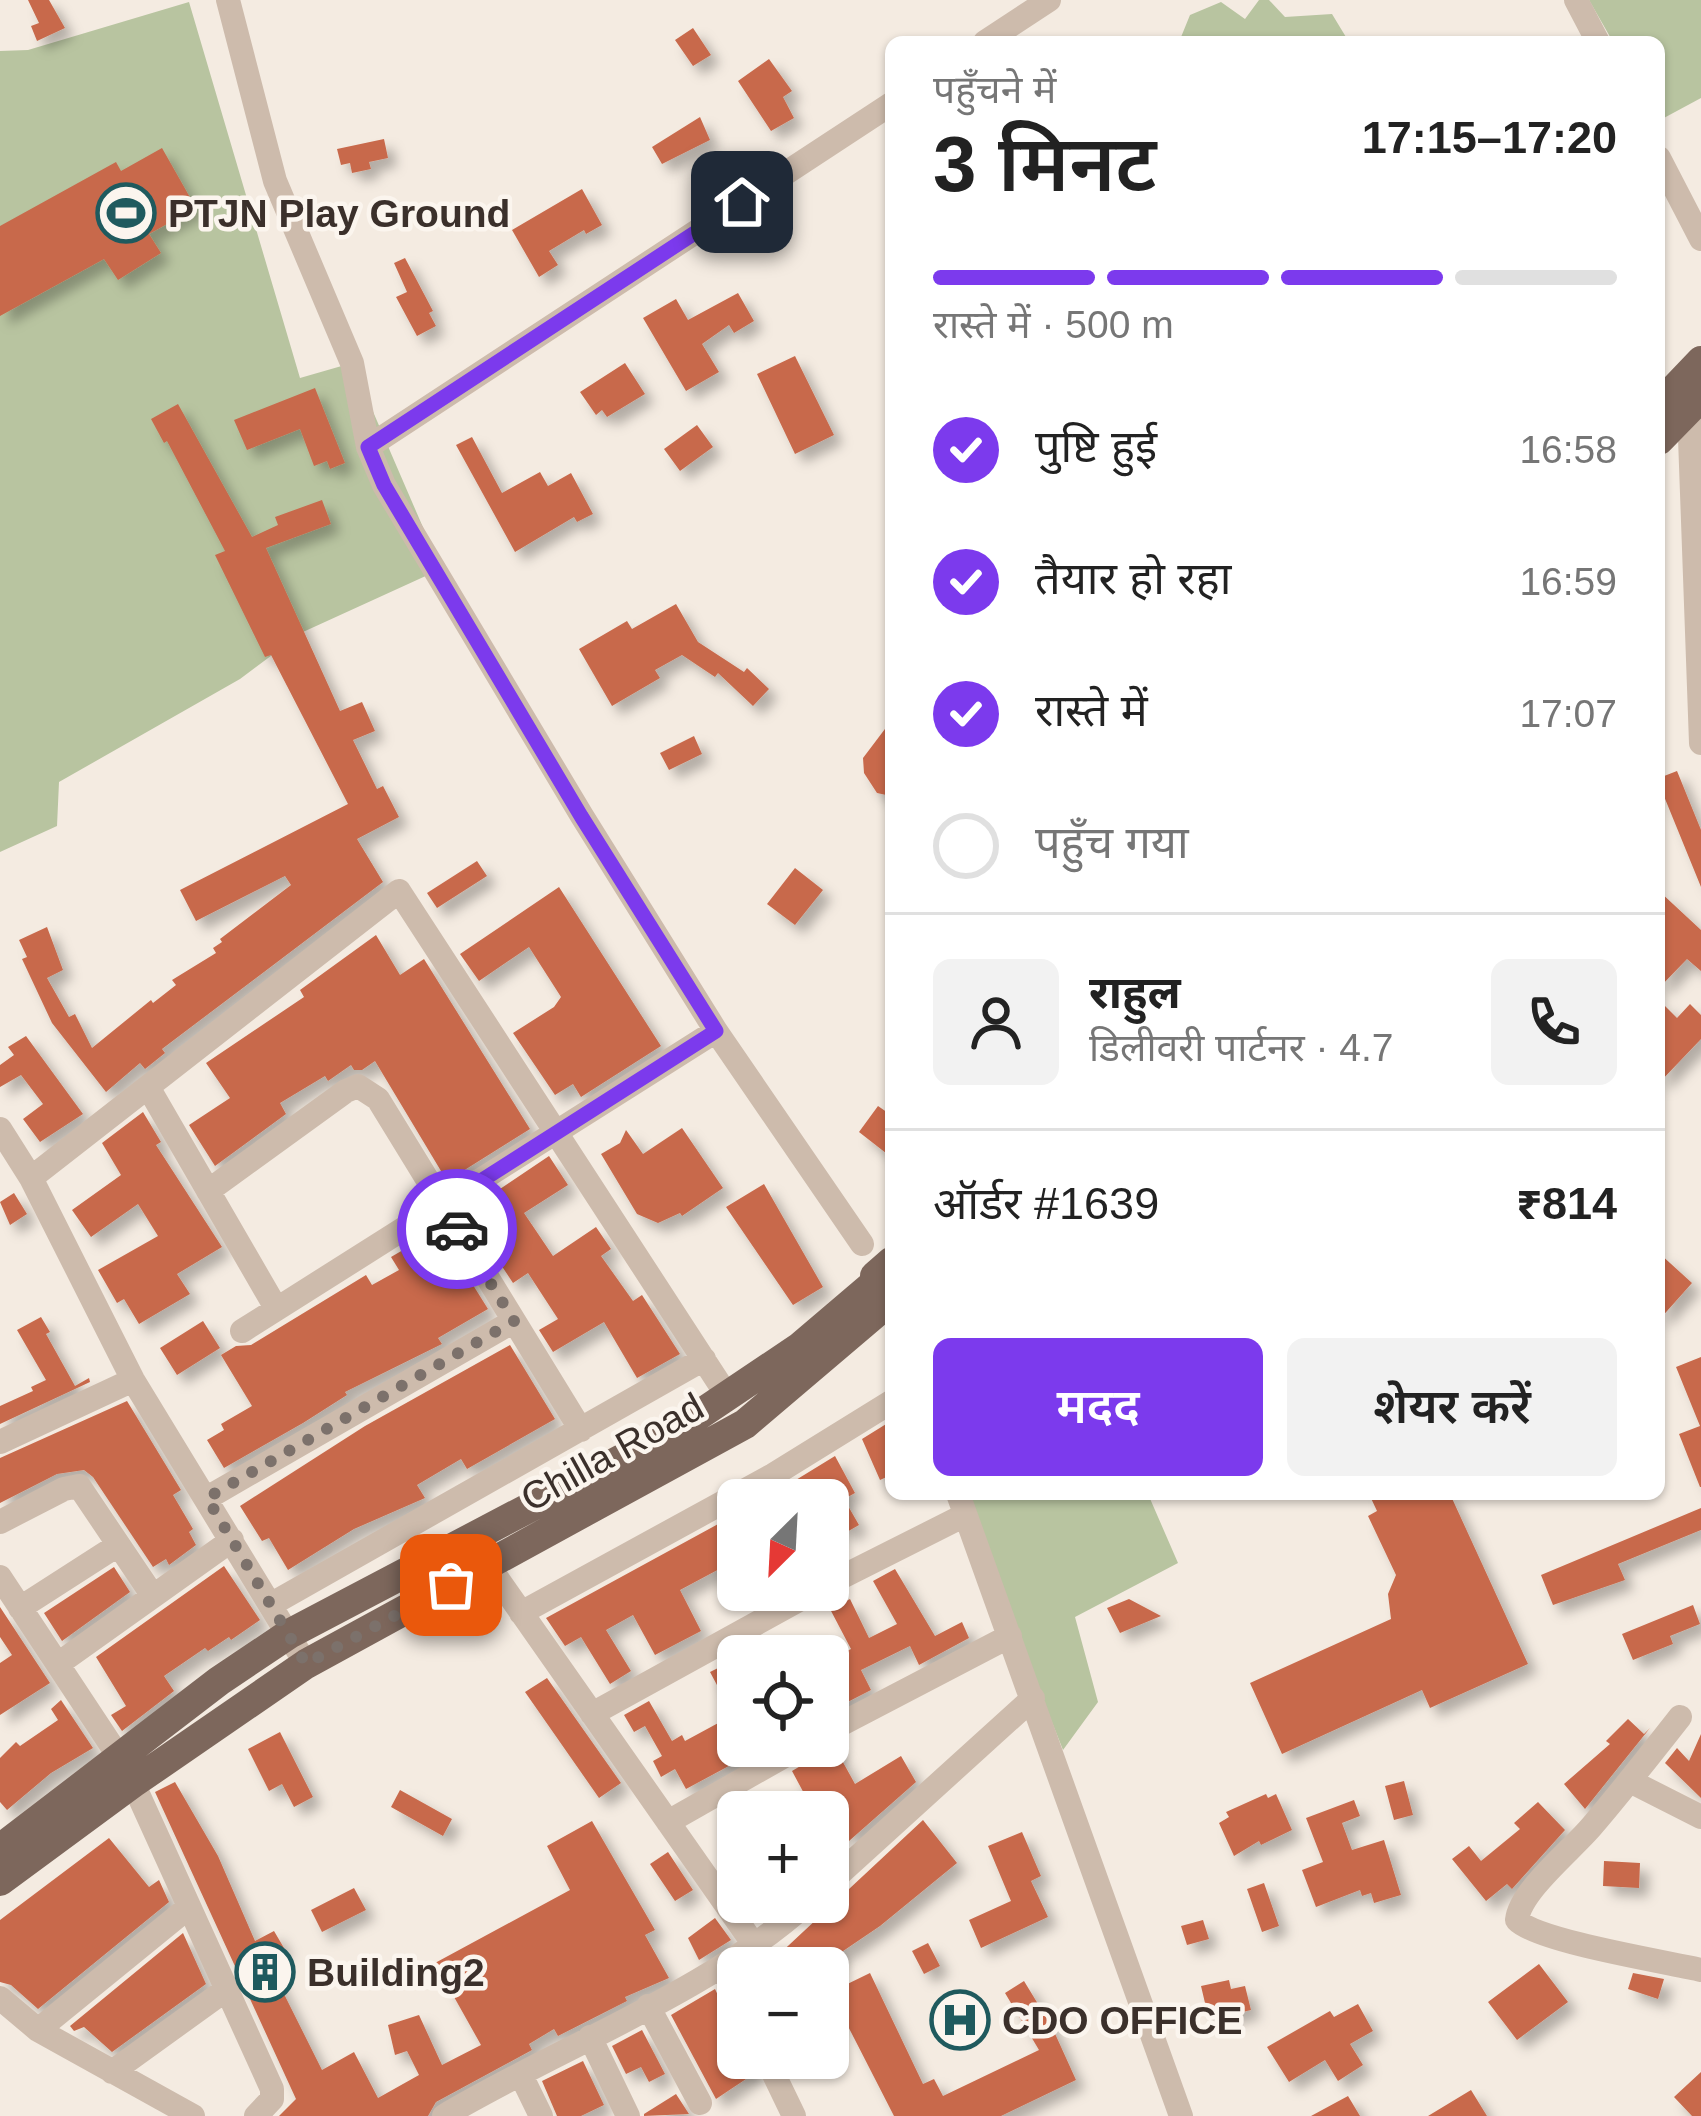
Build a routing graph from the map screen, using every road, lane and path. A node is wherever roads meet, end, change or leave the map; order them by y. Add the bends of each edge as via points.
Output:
1 (228, 0) edge
2 (1049, 0) edge
3 (1576, 0) edge
4 (995, 36) edge
5 (1595, 36) edge
6 (885, 108) edge
7 (1665, 170) edge
8 (1701, 239) edge
9 (1701, 361) edge
10 (1683, 404) edge
11 (1665, 431) edge
12 (368, 447) junction
13 (1701, 742) edge
14 (716, 1031) junction
15 (148, 1087) junction
16 (0, 1129) edge
17 (559, 1134) junction
18 (32, 1178) junction
19 (208, 1191) junction
20 (443, 1205) junction
21 (884, 1283) edge
22 (276, 1308) junction
23 (514, 1321) junction
24 (242, 1331) dead end
25 (704, 1359) junction
26 (133, 1381) junction
27 (728, 1396) junction
28 (885, 1406) edge
29 (581, 1430) junction
30 (0, 1442) edge
31 (207, 1498) junction
32 (962, 1504) edge
33 (0, 1522) edge
34 (474, 1536) junction
35 (232, 1540) junction
36 (118, 1544) junction
37 (488, 1565) junction
38 (849, 1571) edge
39 (0, 1577) edge
40 (153, 1596) junction
41 (270, 1605) junction
42 (20, 1608) junction
43 (779, 1611) edge
44 (521, 1613) junction
45 (289, 1634) junction
46 (1010, 1636) junction
47 (58, 1664) junction
48 (306, 1664) junction
49 (1033, 1697) junction
50 (592, 1714) junction
51 (1680, 1717) dead end
52 (849, 1720) edge
53 (765, 1767) edge
54 (126, 1770) junction
55 (1630, 1781) junction
56 (1701, 1817) edge
57 (668, 1822) junction
58 (0, 1849) edge
59 (849, 1865) edge
60 (0, 1882) edge
61 (189, 1906) junction
62 (783, 1923) edge
63 (755, 1946) joint
64 (717, 1969) edge
65 (1701, 1970) edge
66 (227, 1989) junction
67 (0, 1998) edge
68 (648, 2006) junction
69 (38, 2030) junction
70 (590, 2037) junction
71 (112, 2072) junction
72 (521, 2075) junction
73 (776, 2079) edge
74 (700, 2103) dead end
75 (154, 2106) edge
76 (193, 2116) edge
77 (256, 2116) edge
78 (444, 2116) edge
79 (541, 2116) edge
80 (628, 2116) edge
81 (794, 2116) edge
82 (1181, 2116) edge

1 - 12 street via 275,181 352,363
2 - 4 street
3 - 5 street
6 - 12 street
7 - 8 street
9 - 10 main road
10 - 11 main road
10 - 13 street
12 - 14 street
14 - 17 street
14 - 21 street
15 - 17 street via 399,891
15 - 18 street
15 - 19 street
16 - 18 street
17 - 20 street
17 - 25 street
18 - 26 street
19 - 20 street via 358,1087 378,1099
19 - 22 street
20 - 22 street
20 - 23 street
21 - 27 main road
21 - 37 main road, Chilla Road via 745,1424
22 - 24 street
23 - 29 street
23 - 31 street
25 - 27 street
25 - 29 street
26 - 30 street
26 - 31 street
27 - 34 main road
28 - 44 street
29 - 41 street
31 - 35 street
32 - 38 street
32 - 46 street
33 - 36 street via 79,1486
34 - 37 street
34 - 45 main road
35 - 40 street
35 - 41 street
36 - 40 street
36 - 42 street
37 - 44 street
37 - 48 main road, Chilla Road
39 - 42 street
40 - 47 street
41 - 45 street
42 - 47 street
43 - 50 street
44 - 50 street
45 - 48 street
45 - 54 main road via 220,1681
46 - 49 street
46 - 52 street
47 - 54 street
48 - 54 main road, Chilla Road
49 - 59 street
49 - 82 street
50 - 57 street
51 - 55 street
53 - 57 street
54 - 58 main road
54 - 60 main road, Chilla Road
54 - 61 street
55 - 56 street
55 - 65 street via 1529,1894 1517,1920 1549,1936
57 - 63 street
61 - 66 street
61 - 69 street
62 - 63 street
64 - 68 street
66 - 71 street
66 - 77 street via 272,2090
67 - 69 street
68 - 70 street
68 - 74 street
69 - 71 street
70 - 72 street
70 - 80 street
71 - 75 street
72 - 78 street
72 - 79 street
73 - 81 street
75 - 76 street

